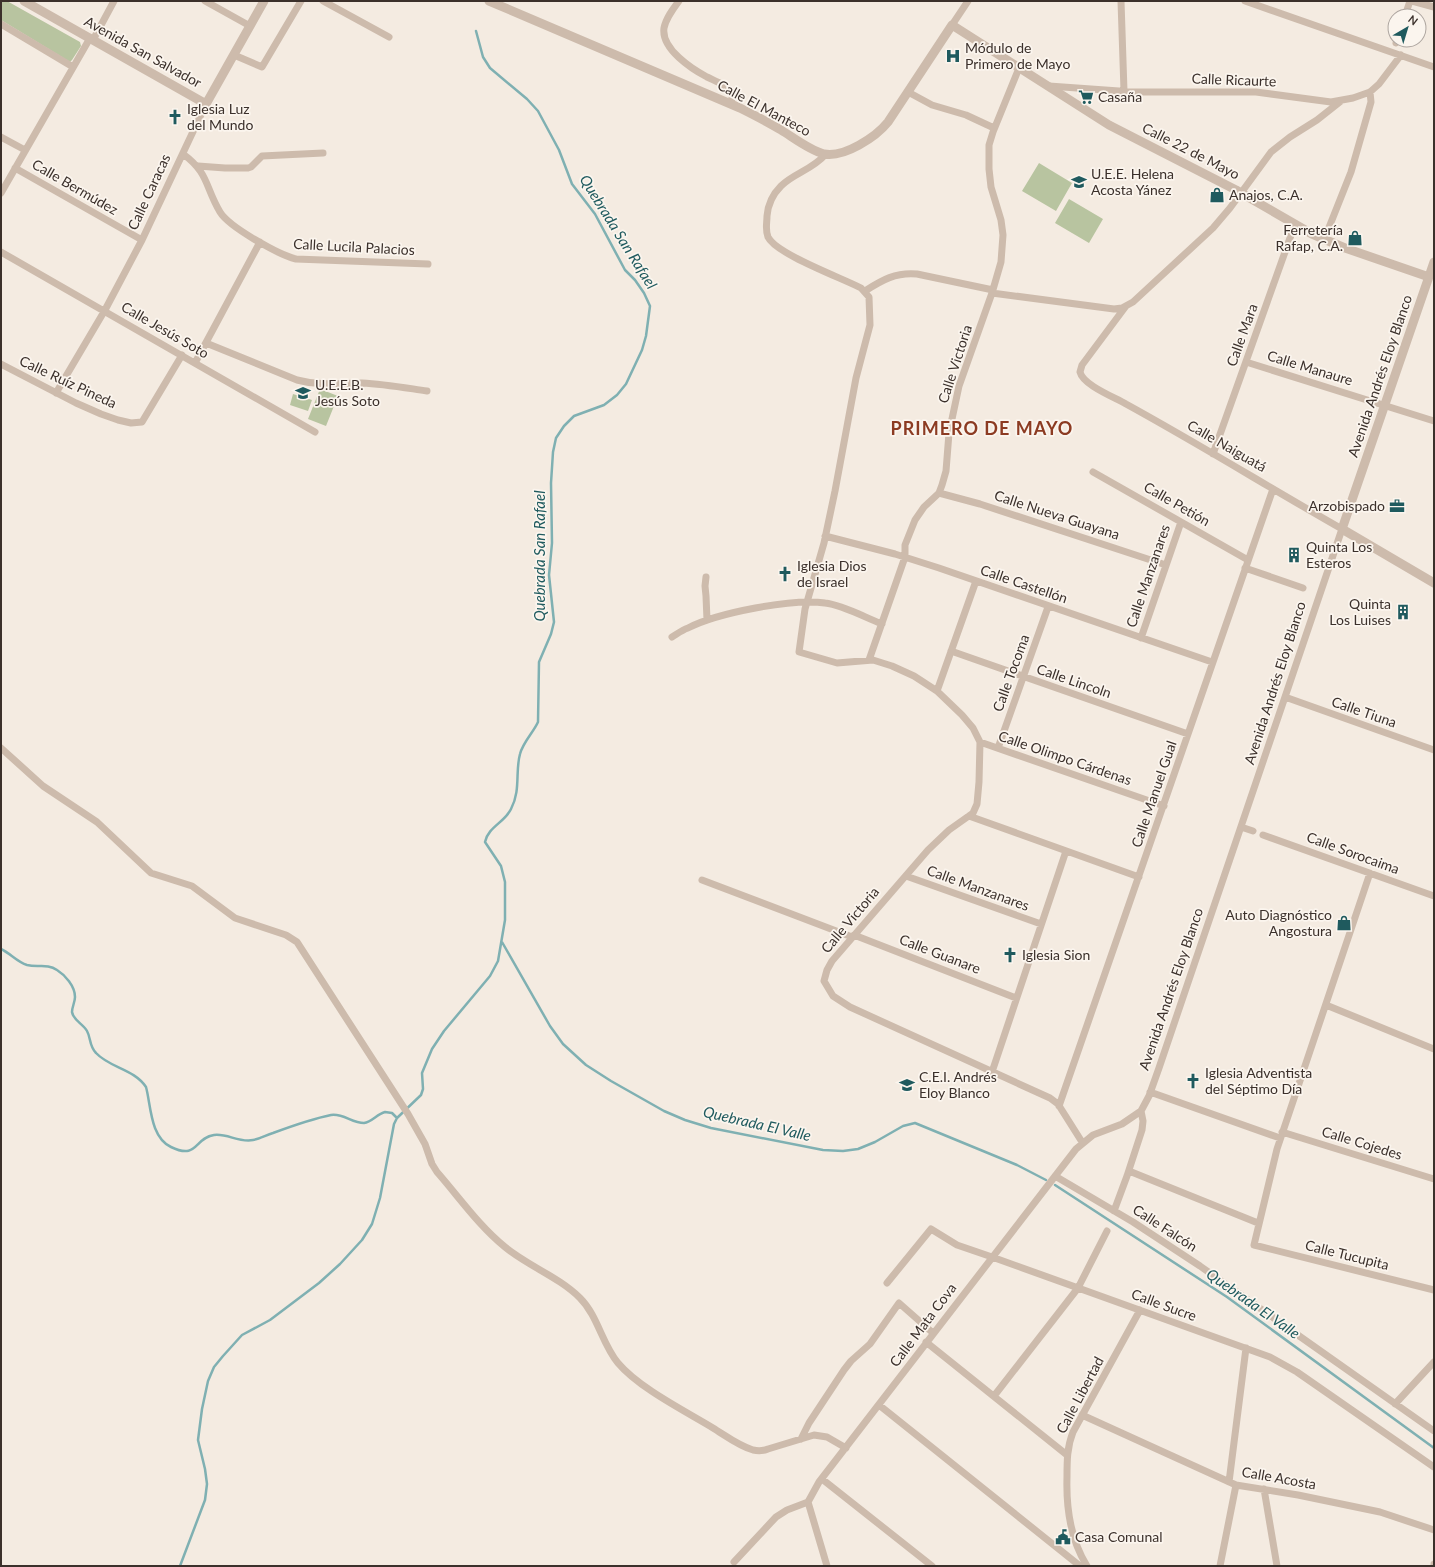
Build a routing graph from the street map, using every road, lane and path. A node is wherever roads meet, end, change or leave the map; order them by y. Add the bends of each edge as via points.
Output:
1 (24, 1) edge
2 (114, 1) edge
3 (205, 1) edge
4 (264, 1) edge
5 (301, 1) edge
6 (323, 1) edge
7 (489, 1) edge
8 (679, 1) edge
9 (968, 1) edge
10 (1121, 1) edge
11 (1245, 1) edge
12 (1411, 1) edge
13 (1434, 7) edge
14 (1, 24) edge
15 (952, 25) junction
16 (250, 26) junction
17 (389, 37) dead end
18 (91, 39) junction
19 (234, 55) junction
20 (1401, 55) junction
21 (73, 67) junction
22 (1434, 67) edge
23 (1019, 68) junction
24 (1047, 86) junction
25 (1124, 91) junction
26 (908, 92) junction
27 (1370, 92) junction
28 (1341, 101) junction
29 (206, 104) junction
30 (731, 104) junction
31 (994, 128) junction
32 (1, 137) edge
33 (25, 150) junction
34 (323, 153) dead end
35 (183, 154) junction
36 (826, 154) junction
37 (198, 166) junction
38 (15, 168) junction
39 (1, 193) edge
40 (1241, 193) junction
41 (1295, 224) junction
42 (142, 240) junction
43 (1324, 240) junction
44 (260, 242) junction
45 (1, 252) edge
46 (1434, 262) edge
47 (428, 264) dead end
48 (1432, 278) edge
49 (865, 291) junction
50 (992, 292) junction
51 (1126, 306) junction
52 (105, 310) junction
53 (206, 343) junction
54 (182, 355) junction
55 (1246, 362) junction
56 (195, 363) junction
57 (1, 364) edge
58 (428, 391) dead end
59 (56, 393) junction
60 (1385, 406) junction
61 (1434, 421) edge
62 (316, 432) dead end
63 (1213, 454) junction
64 (1093, 472) dead end
65 (1272, 489) junction
66 (939, 492) junction
67 (1181, 522) junction
68 (1342, 529) junction
69 (825, 536) junction
70 (905, 557) junction
71 (1248, 560) junction
72 (1166, 565) junction
73 (1245, 568) junction
74 (706, 577) dead end
75 (976, 581) junction
76 (1434, 583) edge
77 (1303, 588) dead end
78 (807, 602) junction
79 (1048, 606) junction
80 (707, 620) junction
81 (882, 624) junction
82 (672, 637) dead end
83 (1141, 638) junction
84 (951, 651) junction
85 (870, 660) junction
86 (1212, 662) junction
87 (1023, 677) junction
88 (937, 691) junction
89 (1285, 698) junction
90 (1188, 734) junction
91 (980, 742) junction
92 (1, 748) edge
93 (998, 748) junction
94 (1434, 750) edge
95 (1164, 806) junction
96 (969, 816) junction
97 (1241, 827) junction
98 (1253, 831) dead end
99 (1263, 835) dead end
100 (1066, 851) junction
101 (1370, 873) junction
102 (906, 876) junction
103 (1139, 877) junction
104 (702, 880) dead end
105 (1434, 896) edge
106 (1041, 924) junction
107 (853, 936) junction
108 (1016, 998) junction
109 (1326, 1005) junction
110 (1434, 1049) edge
111 (992, 1072) junction
112 (1150, 1092) junction
113 (1059, 1106) junction
114 (1141, 1111) junction
115 (1281, 1135) junction
116 (1082, 1142) junction
117 (1129, 1171) junction
118 (1055, 1176) junction
119 (1434, 1179) edge
120 (1114, 1211) junction
121 (1258, 1223) junction
122 (1107, 1231) dead end
123 (992, 1257) junction
124 (887, 1283) dead end
125 (1078, 1288) junction
126 (1434, 1290) edge
127 (1140, 1310) junction
128 (933, 1333) junction
129 (926, 1342) junction
130 (1246, 1348) junction
131 (1434, 1362) edge
132 (994, 1396) junction
133 (1395, 1404) junction
134 (879, 1405) junction
135 (1082, 1415) junction
136 (1434, 1431) edge
137 (801, 1439) junction
138 (846, 1448) junction
139 (1067, 1455) junction
140 (1434, 1467) edge
141 (822, 1479) junction
142 (1233, 1483) junction
143 (1264, 1489) junction
144 (808, 1502) junction
145 (1434, 1530) edge
146 (734, 1562) dead end
147 (826, 1566) edge
148 (932, 1566) edge
149 (1080, 1566) edge
150 (1087, 1566) edge
151 (1220, 1566) edge
152 (1277, 1566) edge

1 - 18 street, Avenida San Salvador
2 - 18 street
3 - 16 street
4 - 16 street, Calle Caracas
5 - 19 street via 262,67
6 - 17 street
7 - 30 street, Calle El Manteco
8 - 30 street via 665,25 666,40 682,61 730,90
9 - 15 street
10 - 25 street
11 - 20 street
12 - 13 street
14 - 21 street
15 - 23 street, Calle 22 de Mayo
15 - 26 street
16 - 19 street, Calle Caracas
18 - 21 street
18 - 29 street, Avenida San Salvador
19 - 29 street, Calle Caracas
20 - 22 street
20 - 27 street, Calle Ricaurte
21 - 33 street
23 - 24 street, Calle 22 de Mayo
23 - 31 street, Calle Victoria
24 - 25 street, Calle Ricaurte
24 - 40 street, Calle 22 de Mayo via 1115,128
25 - 28 street, Calle Ricaurte via 1256,92 1321,101
26 - 31 street via 932,106
26 - 36 street via 888,122 875,135 840,153
27 - 28 street, Calle Ricaurte
27 - 43 street via 1370,102 1354,162
28 - 40 street via 1271,152
29 - 35 street, Calle Caracas
30 - 36 street, Calle El Manteco via 773,125 812,149
31 - 50 street, Calle Victoria via 989,145 989,176 1001,220 1003,243 1001,262
32 - 33 street, Calle Bermúdez
33 - 38 street
34 - 37 street via 262,156 251,167 241,169
35 - 37 street, Calle Lucila Palacios
35 - 42 street, Calle Caracas
36 - 49 street via 812,167 786,181 775,193 768,213 767,235 780,248 804,262
37 - 44 street, Calle Lucila Palacios via 221,213
38 - 39 street
38 - 42 street, Calle Bermúdez
40 - 41 street, Calle 22 de Mayo
40 - 51 street via 1213,228 1147,290
41 - 43 street, Calle 22 de Mayo
41 - 55 street, Calle Mara
42 - 52 street, Calle Caracas
43 - 48 street, Calle 22 de Mayo
44 - 47 street, Calle Lucila Palacios via 280,254 296,259
44 - 53 street
45 - 52 street, Calle Jesús Soto
46 - 48 street, Avenida Andrés Eloy Blanco
48 - 60 street, Avenida Andrés Eloy Blanco
49 - 50 street via 887,278 906,273
49 - 69 street via 870,302 870,325 856,378
50 - 51 street via 1114,309
50 - 66 street, Calle Victoria via 959,386 949,433 946,471
51 - 63 street, Calle Naiguatá via 1082,365 1082,378
52 - 54 street, Calle Jesús Soto
52 - 59 street, Calle Caracas
53 - 56 street
53 - 58 street via 309,383 365,384
54 - 56 street, Calle Jesús Soto
54 - 59 street, Calle Ruíz Pineda via 142,422 118,420
55 - 60 street, Calle Manaure
55 - 63 street, Calle Mara
56 - 62 street, Calle Jesús Soto
57 - 59 street, Calle Ruíz Pineda
60 - 61 street, Calle Manaure
60 - 68 street, Avenida Andrés Eloy Blanco
63 - 65 street, Calle Naiguatá
64 - 67 street, Calle Petión
65 - 68 street, Calle Naiguatá
65 - 71 street, Calle Manuel Gual
66 - 70 street, Calle Victoria via 915,520 905,545
66 - 72 street, Calle Nueva Guayana
67 - 71 street, Calle Petión
67 - 72 street, Calle Manzanares
68 - 76 street, Calle Naiguatá
68 - 89 street, Avenida Andrés Eloy Blanco
69 - 70 street, Calle Castellón
69 - 78 street
70 - 75 street, Calle Castellón
70 - 81 street, Calle Victoria
71 - 73 street, Calle Manuel Gual
72 - 83 street, Calle Manzanares
73 - 77 street
73 - 86 street, Calle Manuel Gual
74 - 80 street
75 - 79 street, Calle Castellón
75 - 84 street
78 - 80 street via 751,609
78 - 81 street via 827,603
78 - 85 street, Calle Victoria via 799,652 837,663
79 - 83 street, Calle Castellón
79 - 87 street, Calle Tocoma
80 - 82 street
81 - 85 street, Calle Victoria
83 - 86 street, Calle Castellón
84 - 87 street, Calle Lincoln
84 - 88 street
85 - 88 street, Calle Victoria via 914,676
86 - 90 street, Calle Manuel Gual
87 - 90 street, Calle Lincoln
87 - 93 street, Calle Tocoma
88 - 91 street, Calle Victoria via 973,728
89 - 94 street, Calle Tiuna
89 - 97 street, Avenida Andrés Eloy Blanco
90 - 95 street, Calle Manuel Gual
91 - 93 street, Calle Olimpo Cárdenas
91 - 96 street, Calle Victoria via 978,799 975,809
92 - 137 street via 43,786 97,822 151,873 192,886 235,918 286,935 297,942 408,1114 437,1172 484,1227 504,1246 581,1299 592,1314 613,1356 628,1372 673,1404 735,1442 753,1450 762,1451
93 - 95 street, Calle Olimpo Cárdenas
95 - 103 street, Calle Manuel Gual
96 - 100 street
96 - 102 street, Calle Victoria via 939,839
97 - 98 street
97 - 112 street, Avenida Andrés Eloy Blanco
99 - 101 street, Calle Sorocaima
100 - 103 street
100 - 106 street
101 - 105 street, Calle Sorocaima
101 - 109 street
102 - 106 street, Calle Manzanares
102 - 107 street, Calle Victoria
103 - 113 street, Calle Manuel Gual
104 - 107 street, Calle Guanare
106 - 108 street
107 - 108 street, Calle Guanare
107 - 111 street, Calle Victoria via 832,961 825,975 826,984 834,996 863,1014
108 - 111 street
109 - 110 street
109 - 115 street
111 - 113 street, Calle Victoria via 1050,1098
112 - 114 street, Avenida Andrés Eloy Blanco
112 - 115 street, Calle Cojedes
113 - 116 street, Calle Victoria
114 - 116 street, Calle Mata Cova via 1122,1124
114 - 117 street via 1143,1125
115 - 119 street, Calle Cojedes
115 - 121 street
116 - 118 street, Calle Mata Cova
117 - 120 street
117 - 121 street
118 - 120 street, Calle Falcón
118 - 123 street, Calle Mata Cova
120 - 133 street, Calle Falcón via 1200,1266
121 - 126 street, Calle Tucupita via 1254,1245
122 - 125 street
123 - 124 street, Calle Sucre via 957,1245 931,1229
123 - 125 street, Calle Sucre
123 - 128 street, Calle Mata Cova
125 - 127 street, Calle Sucre
125 - 132 street
127 - 130 street, Calle Sucre
127 - 135 street, Calle Libertad
128 - 129 street, Calle Mata Cova
128 - 137 street via 899,1303 870,1344 844,1370
129 - 132 street
129 - 134 street, Calle Mata Cova
130 - 140 street, Calle Sucre via 1270,1357 1297,1372
130 - 142 street
131 - 133 street
132 - 139 street
133 - 136 street, Calle Falcón
134 - 138 street, Calle Mata Cova
134 - 149 street
135 - 139 street, Calle Libertad via 1069,1442
135 - 142 street, Calle Acosta
137 - 138 street via 814,1435 823,1436
138 - 141 street, Calle Mata Cova
139 - 150 street, Calle Libertad via 1068,1515 1081,1556
141 - 144 street, Calle Mata Cova
141 - 148 street
142 - 143 street, Calle Acosta
142 - 151 street
143 - 145 street, Calle Acosta via 1380,1512
143 - 152 street
144 - 146 street via 776,1517
144 - 147 street

